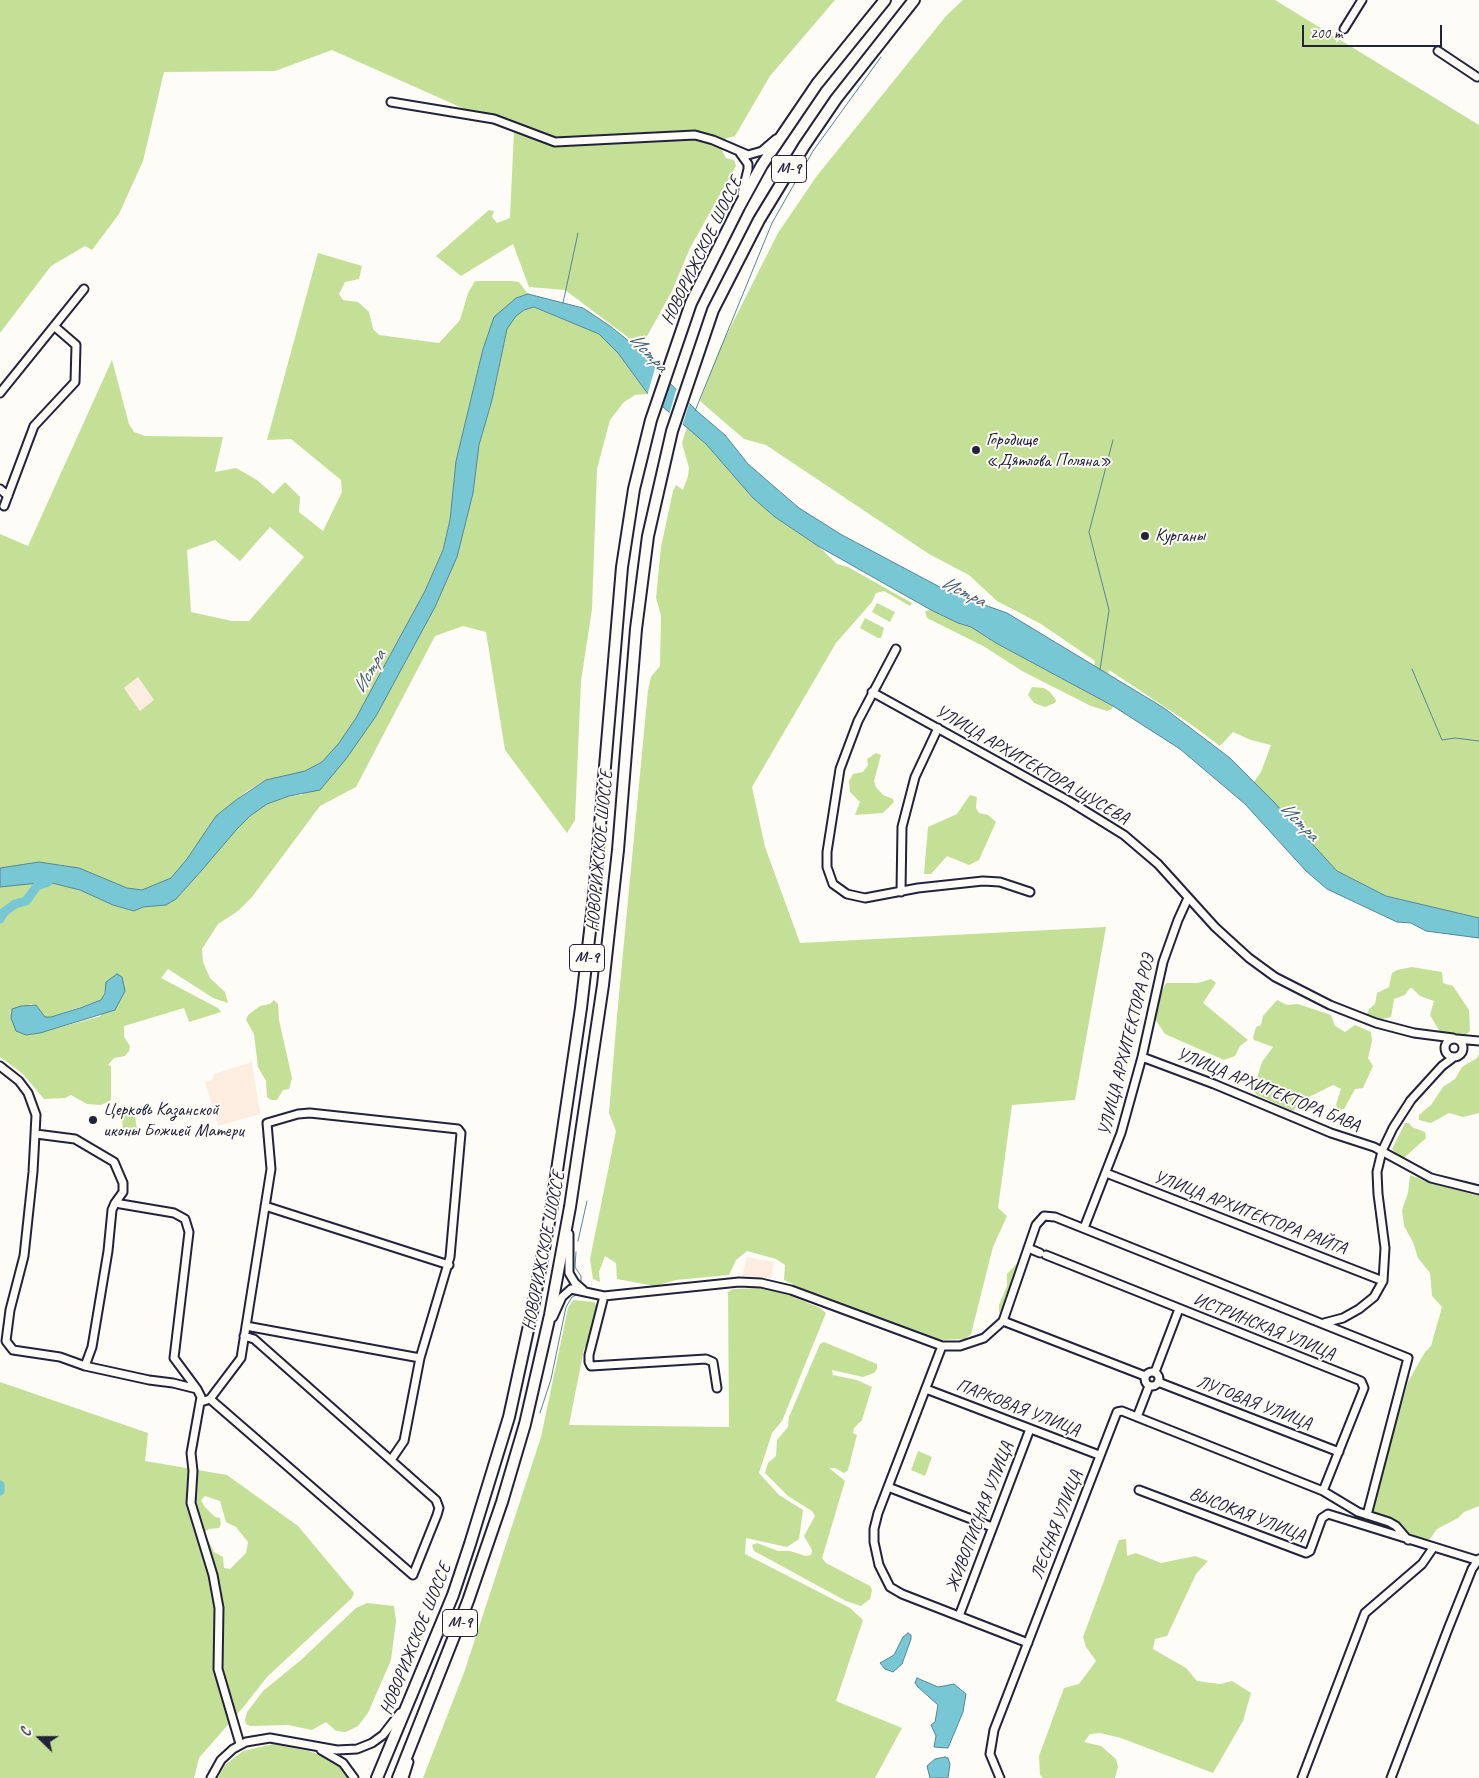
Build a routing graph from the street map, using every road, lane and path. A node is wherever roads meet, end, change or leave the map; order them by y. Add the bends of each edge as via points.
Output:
1 (885, 0) edge
2 (914, 0) edge
3 (1362, 0) edge
4 (1344, 29) dead end
5 (1438, 51) dead end
6 (1478, 76) edge
7 (391, 102) dead end
8 (783, 133) junction
9 (740, 153) junction
10 (739, 208) junction
11 (84, 289) dead end
12 (54, 326) junction
13 (0, 393) edge
14 (0, 490) edge
15 (8, 496) junction
16 (4, 506) dead end
17 (896, 649) dead end
18 (872, 692) junction
19 (938, 728) junction
20 (901, 892) junction
21 (1030, 892) dead end
22 (1188, 898) junction
23 (1433, 1037) junction
24 (1455, 1039) junction
25 (1470, 1041) junction
26 (1479, 1041) edge
27 (1463, 1049) junction
28 (1445, 1050) junction
29 (1142, 1057) junction
30 (1454, 1057) junction
31 (0, 1066) edge
32 (1442, 1066) junction
33 (36, 1134) junction
34 (1382, 1151) junction
35 (1106, 1173) junction
36 (1479, 1190) edge
37 (116, 1204) junction
38 (264, 1206) junction
39 (570, 1207) junction
40 (1084, 1228) junction
41 (1028, 1248) junction
42 (449, 1265) junction
43 (1383, 1281) junction
44 (584, 1290) junction
45 (604, 1296) junction
46 (1179, 1309) junction
47 (1003, 1321) junction
48 (1323, 1323) junction
49 (246, 1326) junction
50 (244, 1336) junction
51 (942, 1346) junction
52 (541, 1355) junction
53 (420, 1358) junction
54 (85, 1366) junction
55 (1154, 1372) junction
56 (1145, 1376) junction
57 (1158, 1382) junction
58 (1149, 1386) junction
59 (716, 1388) dead end
60 (197, 1389) junction
61 (926, 1389) junction
62 (210, 1399) junction
63 (200, 1402) junction
64 (1137, 1417) junction
65 (1030, 1428) junction
66 (1339, 1452) junction
67 (1099, 1455) junction
68 (391, 1460) junction
69 (888, 1487) junction
70 (1139, 1490) dead end
71 (1323, 1491) junction
72 (1367, 1515) junction
73 (992, 1527) junction
74 (1408, 1540) junction
75 (1433, 1548) junction
76 (1478, 1560) edge
77 (959, 1616) junction
78 (1028, 1643) junction
79 (428, 1657) junction
80 (417, 1733) junction
81 (240, 1744) junction
82 (311, 1746) junction
83 (211, 1778) edge
84 (354, 1778) edge
85 (377, 1778) edge
86 (398, 1778) edge
87 (404, 1778) edge
88 (1000, 1778) edge
89 (1302, 1778) edge
90 (1391, 1778) edge

1 - 8 highway, НОВОРИЖСКОЕ ШОССЕ / М-9 via 817,84
2 - 39 highway, НОВОРИЖСКОЕ ШОССЕ / М-9 via 836,98 783,178 726,282 695,358 663,462 648,536 636,629 610,931
3 - 4 street
5 - 6 street
7 - 9 street via 494,119 555,142 695,135
8 - 9 street via 755,154
8 - 10 highway, НОВОРИЖСКОЕ ШОССЕ / М-9
9 - 10 street via 748,169
10 - 79 highway, НОВОРИЖСКОЕ ШОССЕ / М-9 via 691,303 674,349 634,489 622,567 588,949 551,1211 521,1365 500,1449 462,1570
11 - 12 street
12 - 13 street
12 - 15 street via 76,345 74,382 34,426
14 - 15 street
15 - 16 street
17 - 18 street
18 - 19 street, УЛИЦА АРХИТЕКТОРА ЩУСЕВА
18 - 20 street via 840,769 829,829 827,866 833,884 855,897
19 - 20 street via 916,777 902,827
19 - 22 street, УЛИЦА АРХИТЕКТОРА ЩУСЕВА via 1097,816 1137,845
20 - 21 street via 983,881 1000,882
22 - 23 street, УЛИЦА АРХИТЕКТОРА ЩУСЕВА via 1221,933 1275,977 1355,1015
22 - 29 street, УЛИЦА АРХИТЕКТОРА РОЭ via 1163,962
23 - 24 street
23 - 28 street via 1441,1041
24 - 25 street
24 - 27 street
24 - 28 street via 1446,1042
25 - 26 street
25 - 27 street
27 - 30 street
28 - 30 street
28 - 32 street
29 - 34 street, УЛИЦА АРХИТЕКТОРА БАВА
29 - 35 street, УЛИЦА АРХИТЕКТОРА РОЭ via 1129,1110
30 - 32 street
31 - 33 street via 28,1093 36,1115
32 - 34 street via 1398,1118
33 - 37 street via 74,1139 114,1162 123,1182 123,1192
33 - 54 street via 24,1256 10,1310 6,1341 13,1350 60,1357
34 - 36 street, УЛИЦА АРХИТЕКТОРА БАВА via 1431,1178
34 - 43 street via 1377,1180 1385,1248
35 - 40 street, УЛИЦА АРХИТЕКТОРА РОЭ
35 - 43 street, УЛИЦА АРХИТЕКТОРА РАЙТА
37 - 54 street via 110,1214 108,1251 92,1347
37 - 60 street via 174,1213 185,1219 190,1232 174,1358
38 - 42 street
38 - 42 street via 271,1169 267,1123 310,1113 458,1129 461,1133
38 - 49 street
39 - 44 street via 568,1265 571,1278
39 - 52 highway, НОВОРИЖСКОЕ ШОССЕ / М-9
40 - 41 street via 1055,1216 1044,1216 1036,1225
40 - 48 street
41 - 46 street, ИСТРИНСКАЯ УЛИЦА
41 - 47 street
42 - 53 street
43 - 48 street via 1374,1296 1359,1309 1343,1318
44 - 45 street
44 - 52 street via 571,1289 562,1297
45 - 51 street via 740,1282 776,1285
45 - 59 street via 589,1355 592,1366 706,1359 713,1362
46 - 55 street
46 - 66 street, ИСТРИНСКАЯ УЛИЦА via 1361,1381 1364,1388
47 - 51 street via 979,1340 960,1346
47 - 56 street
48 - 72 street via 1408,1358
49 - 50 street
49 - 53 street
50 - 62 street via 238,1364
50 - 68 street via 254,1339
51 - 61 street
52 - 80 highway, НОВОРИЖСКОЕ ШОССЕ / М-9 via 502,1502
53 - 68 street via 404,1441
54 - 60 street
55 - 56 street
55 - 57 street
56 - 58 street
57 - 58 street
57 - 66 street, ЛУГОВАЯ УЛИЦА
58 - 64 street
60 - 63 street
61 - 65 street, ПАРКОВАЯ УЛИЦА
61 - 69 street
62 - 63 street
62 - 68 street via 413,1575 437,1515 438,1503
63 - 81 street via 191,1453 191,1503 213,1575 219,1608 218,1669
64 - 67 street, ЛЕСНАЯ УЛИЦА via 1117,1412
64 - 71 street
65 - 67 street, ПАРКОВАЯ УЛИЦА
65 - 73 street, ЖИВОПИСНАЯ УЛИЦА
66 - 71 street, ИСТРИНСКАЯ УЛИЦА
67 - 78 street, ЛЕСНАЯ УЛИЦА
69 - 73 street
69 - 77 street via 874,1529 883,1577 890,1587 902,1594
70 - 74 street, ВЫСОКАЯ УЛИЦА via 1306,1554 1325,1515
71 - 72 street
72 - 74 street via 1396,1526
73 - 77 street, ЖИВОПИСНАЯ УЛИЦА
74 - 75 street
75 - 76 street
75 - 89 street via 1422,1564 1365,1613
76 - 90 street
77 - 78 street
78 - 88 street, ЛЕСНАЯ УЛИЦА via 990,1742 990,1754
79 - 82 street via 400,1712 378,1739 348,1750
79 - 85 highway, НОВОРИЖСКОЕ ШОССЕ / М-9
80 - 86 highway, НОВОРИЖСКОЕ ШОССЕ / М-9
80 - 87 street
81 - 82 street via 270,1738
81 - 83 street via 221,1760
82 - 84 street via 339,1760

